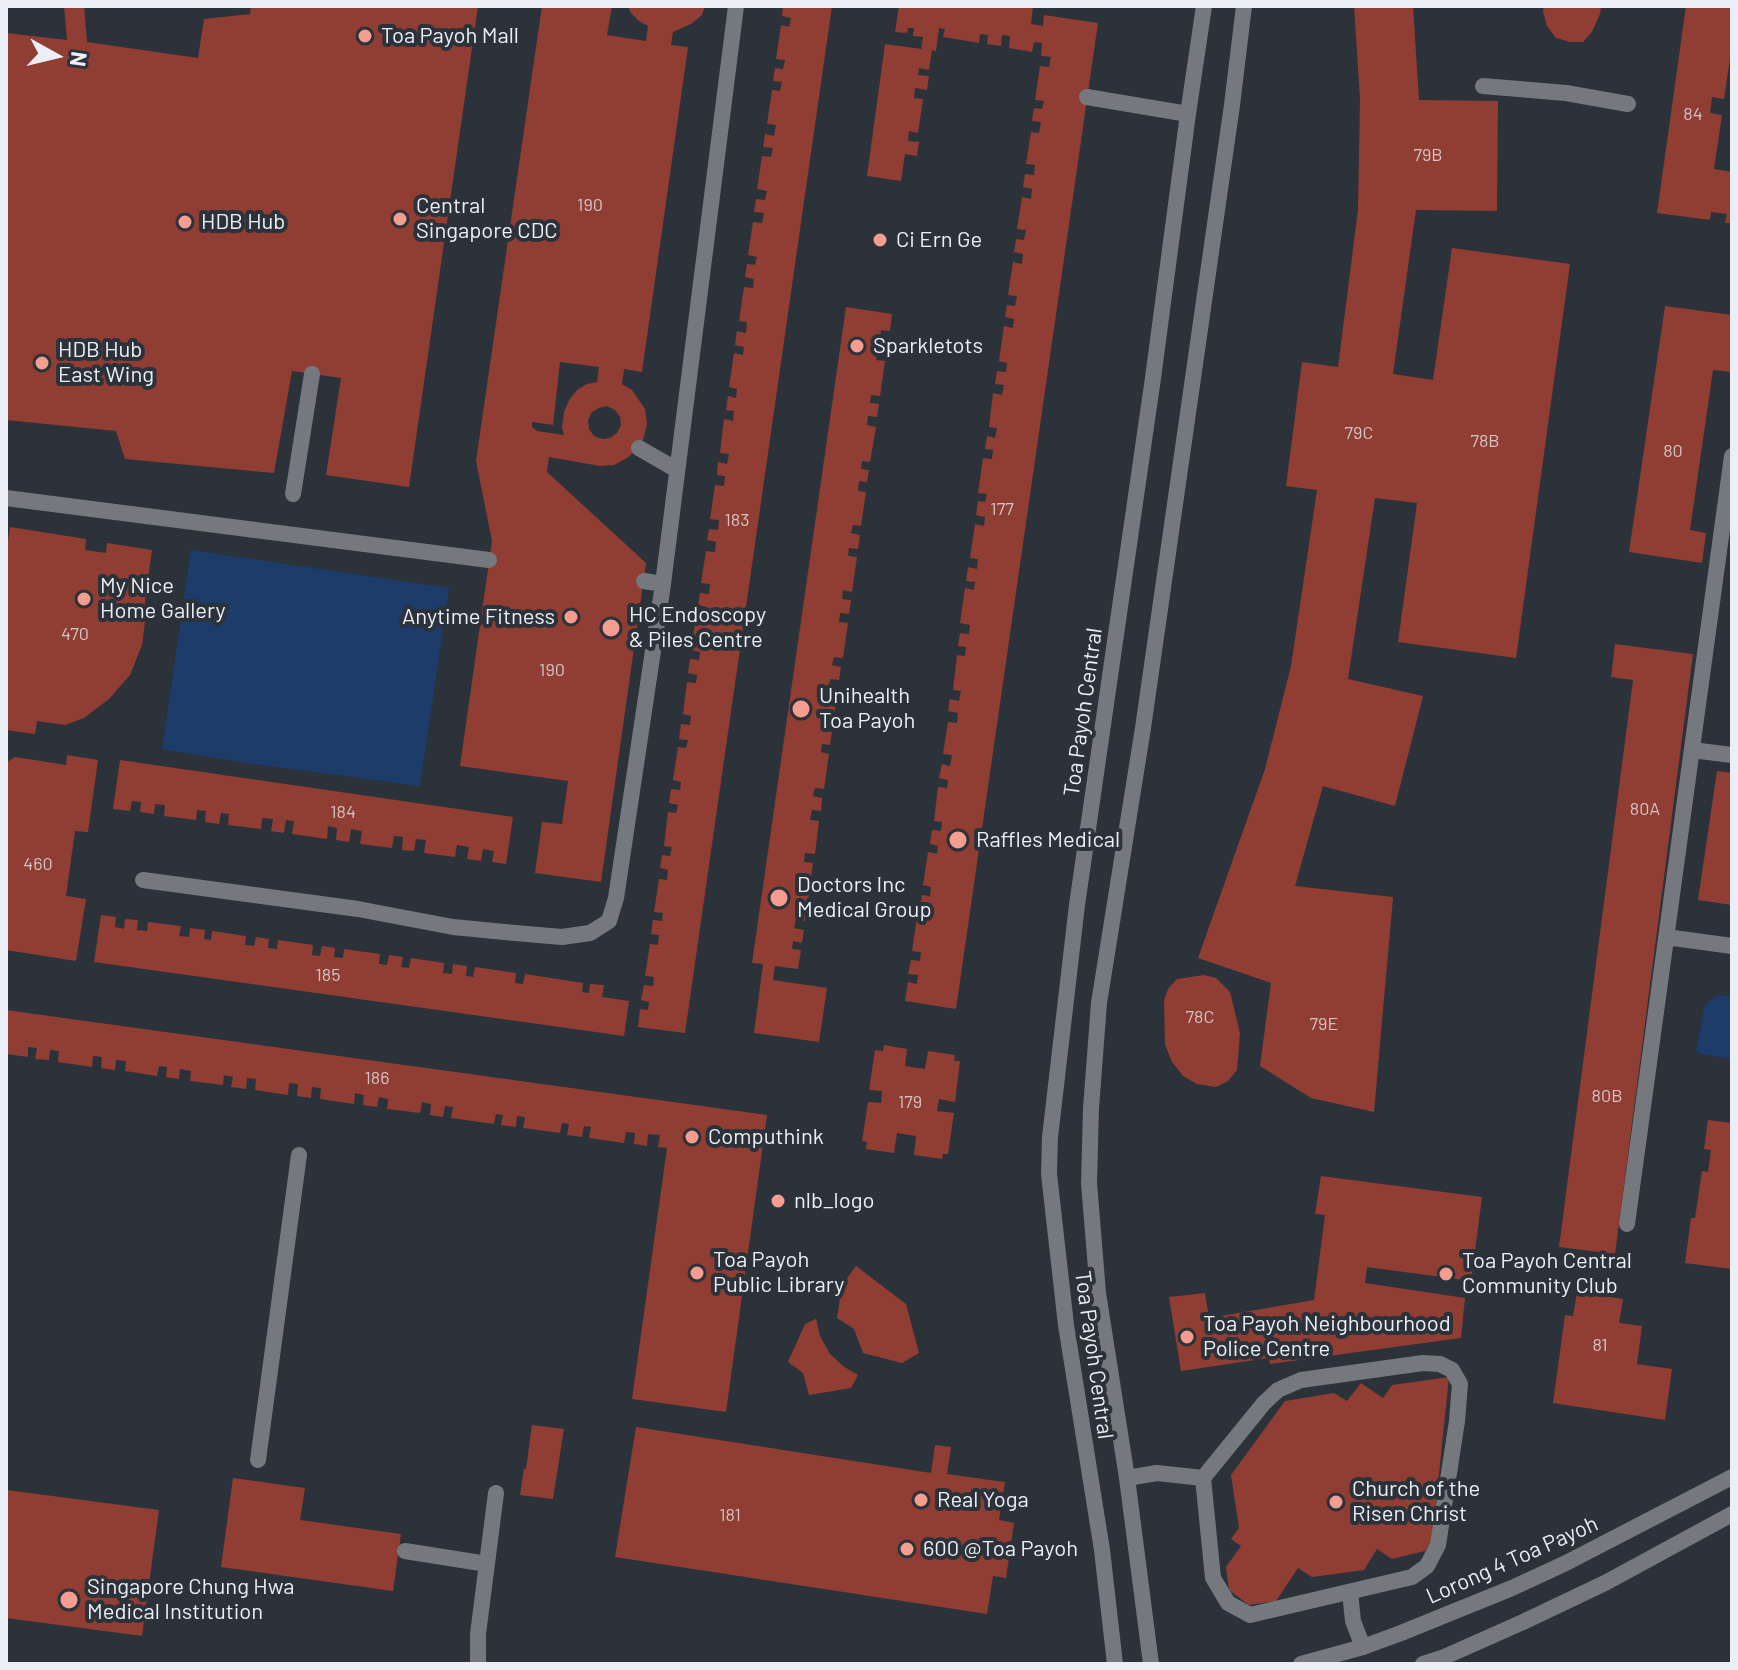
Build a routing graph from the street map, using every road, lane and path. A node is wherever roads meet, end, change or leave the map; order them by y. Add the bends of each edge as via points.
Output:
1 (736, 6) edge
2 (1204, 6) edge
3 (1244, 6) edge
4 (1483, 86) dead end
5 (1087, 97) dead end
6 (1628, 104) dead end
7 (1188, 114) junction
8 (312, 374) dead end
9 (639, 448) dead end
10 (1732, 456) edge
11 (677, 470) junction
12 (1730, 486) edge
13 (293, 494) dead end
14 (6, 498) edge
15 (489, 560) dead end
16 (644, 581) dead end
17 (663, 584) junction
18 (1692, 750) junction
19 (1732, 755) edge
20 (143, 880) dead end
21 (1666, 937) junction
22 (1732, 946) edge
23 (299, 1155) dead end
24 (1627, 1224) dead end
25 (258, 1460) dead end
26 (1732, 1477) edge
27 (1127, 1478) junction
28 (1203, 1478) junction
29 (496, 1493) dead end
30 (1732, 1514) edge
31 (405, 1551) dead end
32 (487, 1564) junction
33 (1350, 1592) junction
34 (1363, 1647) junction
35 (478, 1664) edge
36 (1115, 1664) edge
37 (1151, 1664) edge
38 (1301, 1664) edge
39 (1423, 1664) edge

1 - 11 street
2 - 7 street, Toa Payoh Central
3 - 27 street, Toa Payoh Central via 1099,1003 1089,1168 1093,1249
4 - 6 street
5 - 7 street
7 - 36 street, Toa Payoh Central via 1079,890 1050,1137 1049,1174 1066,1325
8 - 13 street
9 - 11 street
10 - 12 street
11 - 17 street
12 - 18 street
14 - 15 street
16 - 17 street
17 - 20 street via 616,898 609,921 590,933 562,937 464,928
18 - 19 street
18 - 21 street
21 - 22 street
21 - 24 street
23 - 25 street
26 - 34 street, Lorong 4 Toa Payoh via 1512,1588
27 - 28 street via 1157,1473
27 - 37 street, Toa Payoh Central
28 - 33 street via 1213,1578 1228,1603 1250,1615
28 - 33 street via 1264,1403 1301,1380 1423,1363 1452,1370 1460,1384 1438,1545 1427,1566 1412,1577
29 - 32 street
30 - 39 street via 1605,1583
31 - 32 street
32 - 35 street
33 - 34 street
34 - 38 street, Lorong 4 Toa Payoh

